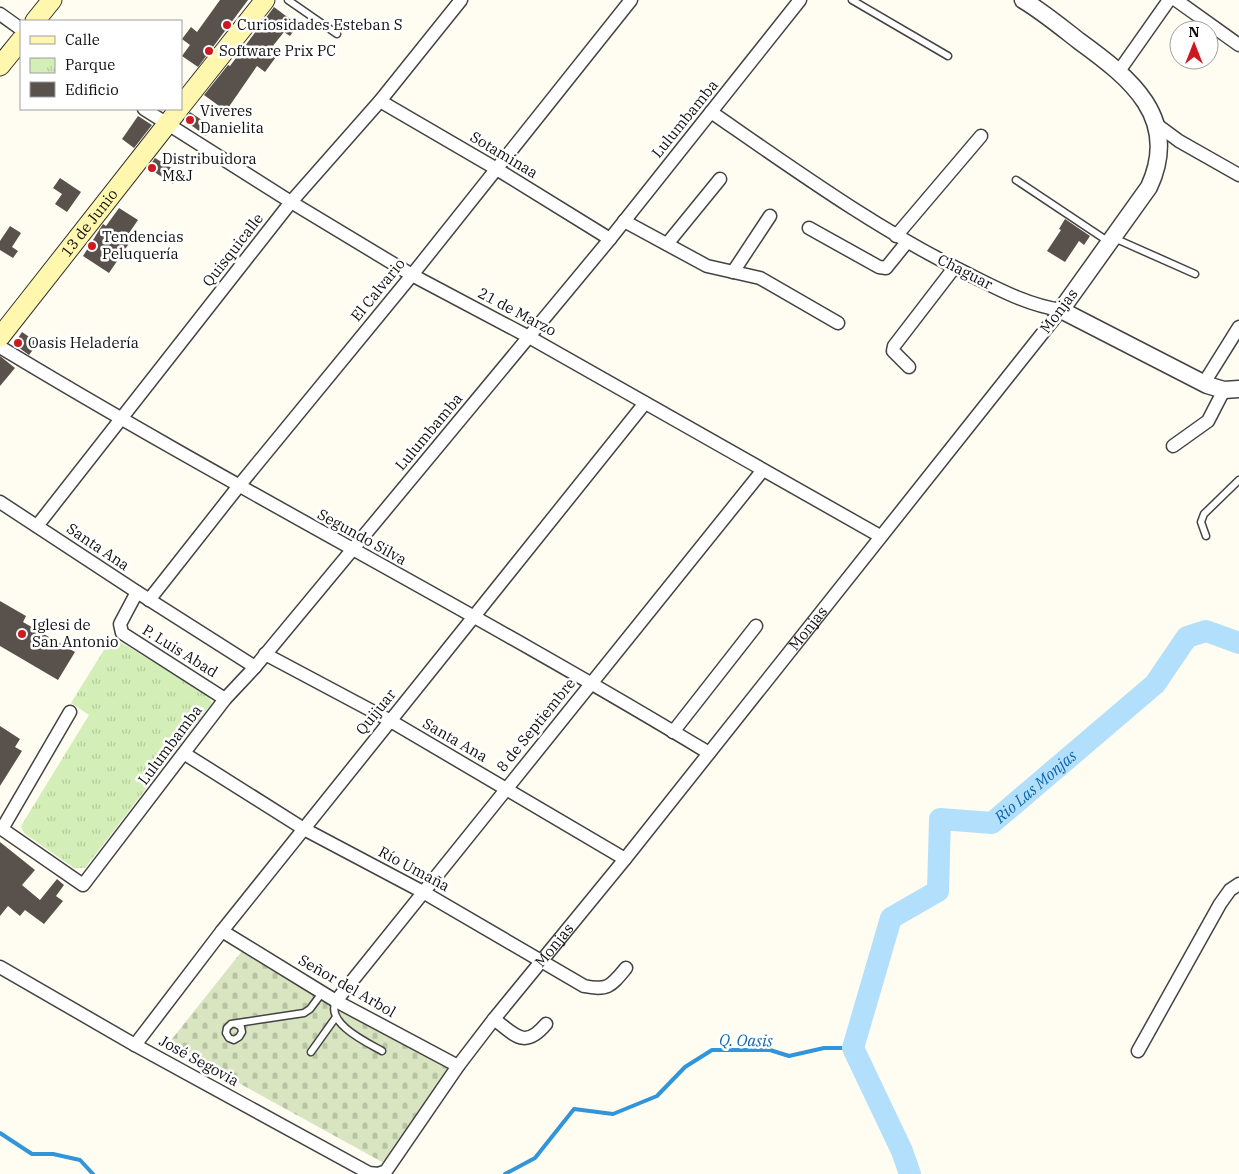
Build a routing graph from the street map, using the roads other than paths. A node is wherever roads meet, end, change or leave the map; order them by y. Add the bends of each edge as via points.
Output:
1 (52, 0) edge
2 (265, 0) edge
3 (288, 0) edge
4 (461, 0) edge
5 (631, 0) edge
6 (800, 0) edge
7 (852, 0) edge
8 (1023, 0) edge
9 (1168, 0) edge
10 (1176, 0) edge
11 (0, 14) edge
12 (37, 20) edge
13 (20, 28) edge
14 (336, 34) dead end
15 (20, 41) edge
16 (1239, 45) edge
17 (948, 56) dead end
18 (0, 66) edge
19 (1119, 71) junction
20 (380, 101) junction
21 (182, 104) edge
22 (146, 110) edge
23 (178, 110) edge
24 (711, 112) junction
25 (167, 124) junction
26 (1156, 124) junction
27 (980, 136) dead end
28 (496, 168) junction
29 (1239, 175) edge
30 (720, 179) dead end
31 (1016, 180) dead end
32 (291, 202) junction
33 (770, 216) dead end
34 (624, 221) junction
35 (809, 228) dead end
36 (610, 239) junction
37 (902, 239) junction
38 (1111, 239) junction
39 (667, 244) junction
40 (954, 268) junction
41 (733, 272) junction
42 (1195, 274) dead end
43 (412, 275) junction
44 (1061, 310) junction
45 (838, 323) dead end
46 (1239, 326) edge
47 (529, 336) junction
48 (0, 337) edge
49 (0, 347) edge
50 (909, 367) dead end
51 (1204, 383) junction
52 (1231, 389) edge
53 (645, 403) junction
54 (121, 420) junction
55 (1173, 446) dead end
56 (763, 470) junction
57 (1239, 480) edge
58 (238, 487) junction
59 (0, 502) edge
60 (37, 526) junction
61 (880, 536) junction
62 (1206, 536) dead end
63 (352, 550) junction
64 (137, 592) junction
65 (149, 600) junction
66 (474, 617) junction
67 (756, 626) dead end
68 (265, 654) junction
69 (255, 667) junction
70 (592, 682) junction
71 (225, 699) junction
72 (70, 712) dead end
73 (389, 720) junction
74 (673, 732) junction
75 (709, 753) junction
76 (185, 754) junction
77 (506, 789) junction
78 (1, 828) edge
79 (304, 829) junction
80 (625, 859) junction
81 (1239, 884) edge
82 (423, 892) junction
83 (222, 931) junction
84 (542, 961) junction
85 (0, 967) edge
86 (626, 968) dead end
87 (322, 993) junction
88 (336, 1001) junction
89 (336, 1017) junction
90 (494, 1019) junction
91 (236, 1024) dead end
92 (546, 1024) dead end
93 (135, 1045) junction
94 (382, 1051) dead end
95 (1138, 1051) dead end
96 (311, 1052) dead end
97 (458, 1066) junction
98 (386, 1171) joint

1 - 12 main road
2 - 21 main road, 13 de Junio
3 - 14 lane
4 - 20 street, Quisquicalle
5 - 28 street, El Calvario
6 - 24 street, Lulumbamba
7 - 17 lane
8 - 19 street, Monjas
9 - 19 street
10 - 16 street
11 - 13 street
15 - 18 main road
19 - 26 street, Monjas via 1141,94
20 - 28 street, Sotaminaa
20 - 32 street, Quisquicalle
22 - 25 street, 21 de Marzo
23 - 25 main road, 13 de Junio
24 - 34 street, Lulumbamba
24 - 37 street, Chaguar via 822,190
25 - 32 street, 21 de Marzo
25 - 48 main road, 13 de Junio
26 - 29 street
26 - 38 street, Monjas via 1158,168 1149,187
27 - 37 street
28 - 36 street, Sotaminaa
28 - 43 street, El Calvario
30 - 39 street
31 - 38 lane
32 - 43 street, 21 de Marzo
32 - 54 street, Quisquicalle
33 - 41 street
34 - 36 street, Lulumbamba
34 - 39 street
35 - 37 street via 886,268
36 - 47 street, Lulumbamba
37 - 40 street, Chaguar
38 - 42 lane
38 - 44 street, Monjas
39 - 41 street via 707,266
40 - 44 street, Chaguar via 1026,303
40 - 50 street via 894,346 892,352
41 - 45 street via 760,278
43 - 47 street, 21 de Marzo
43 - 58 street, El Calvario
44 - 51 street, Chaguar
44 - 61 street, Monjas
46 - 51 street
47 - 53 street, 21 de Marzo
47 - 63 street, Lulumbamba
49 - 54 street, Segundo Silva
51 - 52 street, Chaguar
52 - 55 street via 1208,421
53 - 56 street, 21 de Marzo
53 - 66 street, Quijuar
54 - 58 street, Segundo Silva
54 - 60 street, Quisquicalle
56 - 61 street, 21 de Marzo
56 - 70 street, 8 de Septiembre
57 - 62 lane via 1204,514 1201,522
58 - 63 street, Segundo Silva
58 - 65 street, El Calvario
59 - 60 street, Santa Ana
60 - 64 street, Santa Ana
61 - 75 street, Monjas
63 - 66 street, Segundo Silva
63 - 68 street, Lulumbamba
64 - 65 street, Santa Ana
64 - 71 street, P. Luis Abad via 119,629 122,633
65 - 69 street, Santa Ana
66 - 70 street, Segundo Silva
66 - 73 street, Quijuar
67 - 74 street
68 - 69 street, Lulumbamba
68 - 73 street, Santa Ana
69 - 71 street, Lulumbamba
70 - 74 street, Segundo Silva
70 - 77 street, 8 de Septiembre
71 - 76 street, Lulumbamba
72 - 78 street
73 - 77 street, Santa Ana
73 - 79 street, Quijuar
74 - 75 street, Segundo Silva
75 - 80 street, Monjas
76 - 78 street, Lulumbamba via 82,885
76 - 79 street, Río Umaña
77 - 80 street, Santa Ana
77 - 82 street, 8 de Septiembre
79 - 82 street, Río Umaña
79 - 83 street, Quijuar
80 - 84 street, Monjas
81 - 95 street via 1220,904
82 - 84 street, Río Umaña
82 - 88 street, 8 de Septiembre
83 - 87 street, Señor del Arbol
83 - 93 street, Quijuar
84 - 86 street, Río Umaña via 584,986 594,988 612,984
84 - 90 street, Monjas
85 - 93 street, José Segovia
87 - 88 street, Señor del Arbol
87 - 91 lane via 304,1013
88 - 89 lane via 332,1008
88 - 97 street, Señor del Arbol
89 - 94 lane via 352,1033
89 - 96 lane
90 - 92 street via 526,1039 533,1038
90 - 97 street, Monjas
93 - 98 street, José Segovia via 369,1173
97 - 98 street, Monjas

